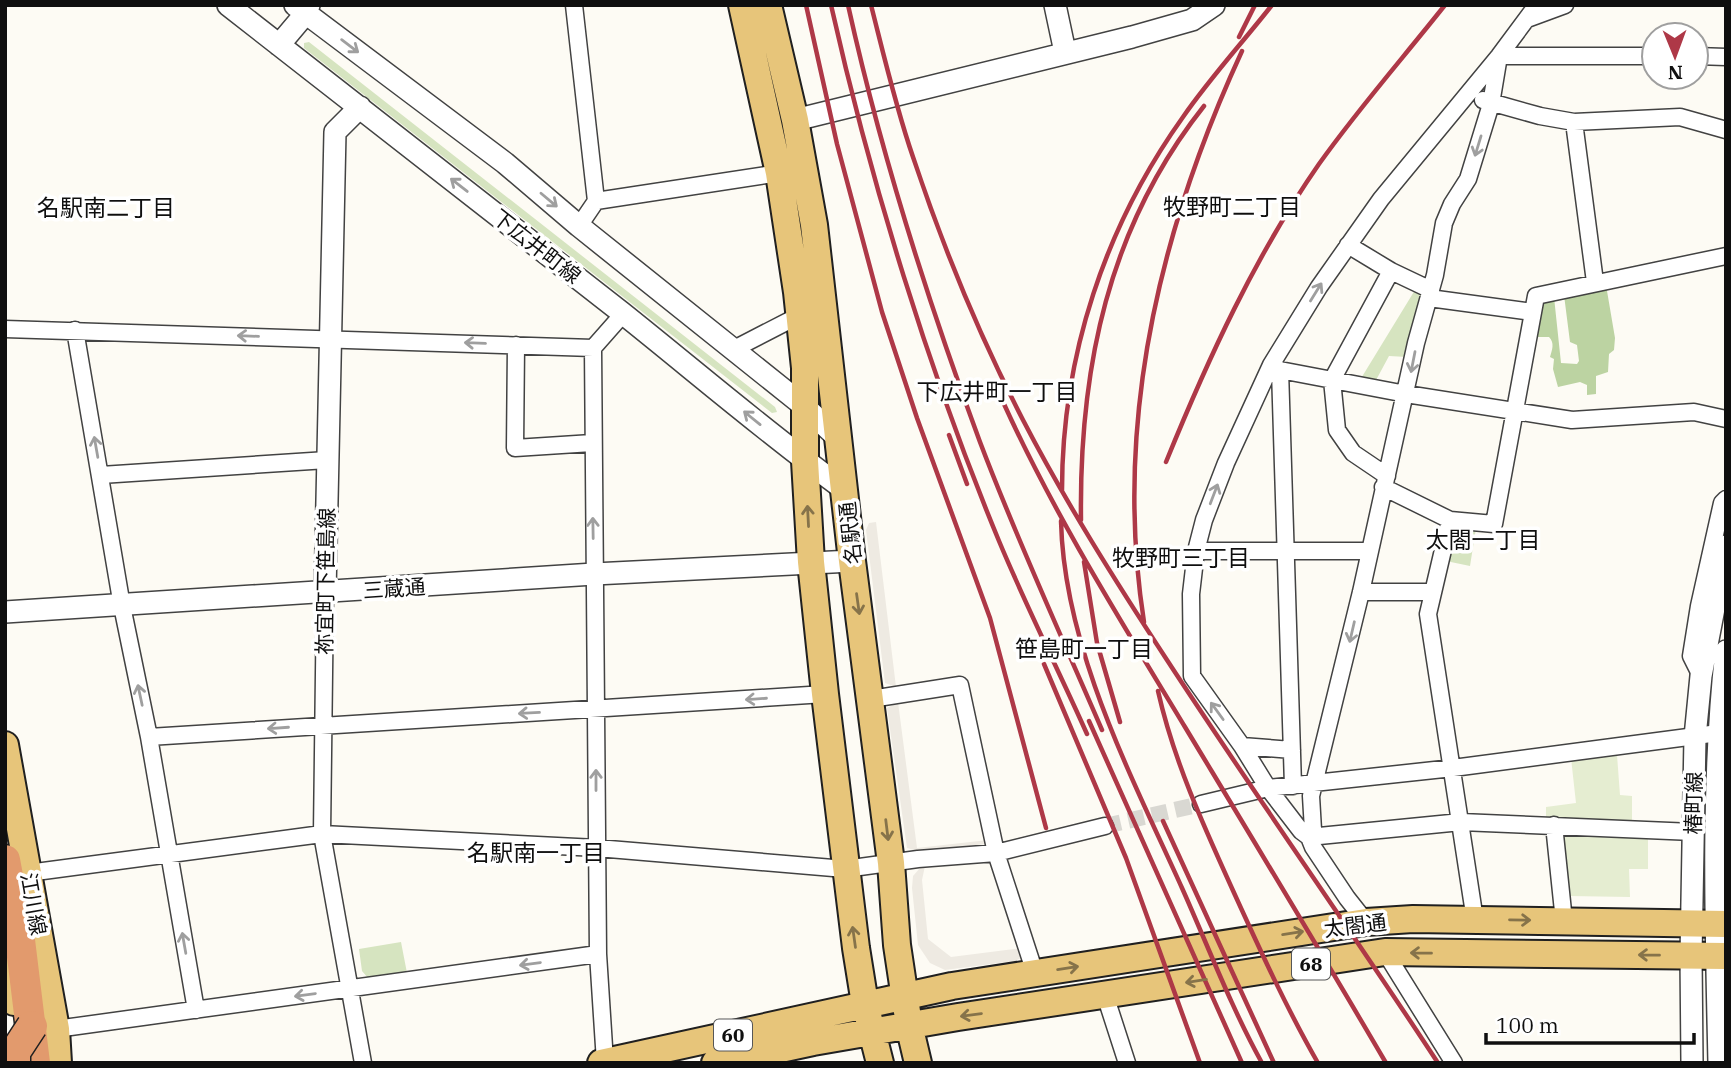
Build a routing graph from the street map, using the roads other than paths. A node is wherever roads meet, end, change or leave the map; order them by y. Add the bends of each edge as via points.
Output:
1 (228, 5) edge
2 (574, 5) edge
3 (742, 5) edge
4 (768, 5) edge
5 (1055, 5) edge
6 (1214, 5) edge
7 (1537, 5) edge
8 (1565, 5) edge
9 (304, 8) edge
10 (1524, 19) junction
11 (279, 45) junction
12 (1065, 52) junction
13 (1499, 56) junction
14 (1640, 56) edge
15 (1468, 93) junction
16 (1491, 104) junction
17 (360, 107) junction
18 (795, 120) junction
19 (1574, 121) junction
20 (1726, 130) edge
21 (779, 173) junction
22 (596, 201) junction
23 (579, 226) junction
24 (1348, 245) junction
25 (1726, 256) edge
26 (1391, 271) junction
27 (1595, 282) junction
28 (1430, 294) junction
29 (1533, 312) junction
30 (624, 314) junction
31 (800, 315) junction
32 (5, 329) edge
33 (75, 330) junction
34 (329, 338) junction
35 (516, 345) junction
36 (593, 348) junction
37 (734, 349) junction
38 (1275, 368) junction
39 (1332, 380) junction
40 (1406, 394) junction
41 (804, 406) junction
42 (1515, 412) junction
43 (1726, 419) edge
44 (839, 439) junction
45 (592, 443) junction
46 (327, 460) junction
47 (805, 461) junction
48 (101, 475) junction
49 (1385, 481) junction
50 (845, 490) junction
51 (1726, 499) edge
52 (1450, 520) junction
53 (1726, 546) edge
54 (1286, 549) junction
55 (1196, 551) junction
56 (1369, 551) junction
57 (852, 561) junction
58 (811, 562) junction
59 (594, 574) junction
60 (1361, 592) junction
61 (1433, 592) junction
62 (325, 593) junction
63 (122, 606) junction
64 (5, 612) edge
65 (1726, 651) edge
66 (1701, 676) junction
67 (1724, 685) edge
68 (825, 694) junction
69 (871, 699) junction
70 (596, 709) junction
71 (324, 725) junction
72 (1722, 733) edge
73 (149, 737) junction
74 (1695, 737) junction
75 (5, 745) edge
76 (1242, 746) junction
77 (1292, 750) junction
78 (1453, 768) junction
79 (1314, 783) junction
80 (1293, 786) junction
81 (1268, 788) junction
82 (1201, 804) tunnel mouth
83 (1461, 822) junction
84 (1554, 825) junction
85 (1105, 826) tunnel mouth
86 (1693, 832) junction
87 (1720, 833) edge
88 (322, 834) junction
89 (1309, 837) junction
90 (597, 848) junction
91 (996, 853) junction
92 (169, 854) junction
93 (891, 863) junction
94 (17, 867) edge
95 (845, 869) junction
96 (1475, 920) junction
97 (1564, 921) junction
98 (1366, 922) junction
99 (1712, 923) edge
100 (5, 950) edge
101 (1385, 952) junction
102 (598, 954) junction
103 (1711, 956) edge
104 (1035, 973) junction
105 (348, 990) junction
106 (904, 995) junction
107 (1105, 995) junction
108 (865, 1004) junction
109 (196, 1010) junction
110 (909, 1026) junction
111 (872, 1032) junction
112 (26, 1037) edge
113 (603, 1062) edge
114 (22, 1063) edge
115 (34, 1063) edge
116 (58, 1063) edge
117 (363, 1063) edge
118 (715, 1063) edge
119 (880, 1063) edge
120 (918, 1063) edge
121 (1127, 1063) edge
122 (1454, 1063) edge
123 (1692, 1063) edge
124 (1719, 1063) edge

1 - 11 street, 下広井町線
2 - 22 street
3 - 21 main road, 名駅通
4 - 18 main road, 名駅通
5 - 12 street
6 - 12 street via 1192,20
7 - 10 street
8 - 10 street
9 - 11 street
9 -> 23 street, 下広井町線
10 - 13 street
11 - 17 street, 下広井町線
12 - 18 street
13 - 14 street
13 - 15 street
13 - 16 street
15 - 16 street
15 - 24 street
16 - 19 street
16 -> 28 street via 1468,179 1444,223
30 -> 17 street, 下広井町線
17 - 34 street, 祢宜町下笹島線 via 335,132
18 - 44 main road, 名駅通 via 814,225
19 - 20 street via 1680,117
19 - 27 street
21 - 22 street
21 - 31 main road, 名駅通
22 - 23 street
23 - 37 street, 下広井町線
24 - 26 street
38 -> 24 street via 1319,287
25 - 27 street
26 - 28 street
26 - 39 street
27 - 29 street via 1536,296
28 - 29 street
28 -> 40 street
29 - 42 street
30 - 36 street
47 -> 30 street, 下広井町線
31 - 37 street
31 - 41 main road, 名駅通
32 - 33 street
34 -> 33 street
48 -> 33 street
35 -> 34 street
34 - 46 street, 祢宜町下笹島線
35 - 36 street
35 - 45 street via 515,447
36 - 45 street
37 - 41 street, 下広井町線
38 - 39 street
38 - 54 street
55 -> 38 street via 1226,463
39 - 40 street
39 - 49 street via 1337,430 1353,453
40 - 42 street
40 - 49 street
41 - 44 street, 下広井町線
41 - 47 main road, 名駅通
42 - 43 street via 1572,420 1695,412
42 - 52 street via 1494,524
44 - 50 main road, 名駅通
59 -> 45 street
46 - 48 street
46 - 62 street, 祢宜町下笹島線
47 - 50 street, 下広井町線
58 -> 47 main road, 名駅通
48 - 63 street
49 - 52 street
49 - 56 street
50 - 57 main road, 名駅通
51 - 66 street via 1691,656
52 - 61 street
53 - 66 street, 椿町線
54 - 55 street
54 - 56 street
54 - 77 street
76 -> 55 street via 1192,677 1191,594
56 - 60 street
57 - 58 street, 三蔵通
57 -> 69 main road, 名駅通
58 - 59 street, 三蔵通
58 - 68 main road, 名駅通
59 - 62 street, 三蔵通
59 - 70 street
60 - 61 street
60 -> 79 street
61 - 78 street via 1428,614
62 - 63 street, 三蔵通
62 - 71 street, 祢宜町下笹島線
63 - 64 street, 三蔵通
73 -> 63 street
65 - 67 street, 椿町線
66 - 74 street, 椿町線
67 - 72 street, 椿町線
68 -> 70 street
68 - 95 main road, 名駅通
69 - 91 street via 960,685
69 -> 93 main road, 名駅通
70 -> 71 street
90 -> 70 street
71 -> 73 street
71 - 88 street, 祢宜町下笹島線
72 - 74 street
72 - 87 street, 椿町線
73 - 92 street
74 - 78 street
74 - 86 street, 椿町線
75 - 94 main road, 江川線
76 - 77 street
76 - 81 street
77 - 80 street
78 - 79 street
78 - 83 street
79 - 80 street
79 - 89 street
80 - 81 street
81 - 82 street
81 - 89 street
83 - 84 street
83 - 89 street
83 - 96 street
84 - 86 street
84 - 97 street
85 - 91 street
86 - 99 street, 椿町線
87 - 99 street, 椿町線
88 - 90 street
88 - 92 street
88 - 105 street, 祢宜町下笹島線
89 - 98 street
90 - 95 street
90 - 102 street
91 - 93 street
91 - 104 street
92 - 94 street
109 -> 92 street
93 - 95 street
93 - 106 main road, 名駅通
94 - 112 highway
108 -> 95 main road, 名駅通
96 -> 97 main road, 太閤通 / 68
96 - 98 main road, 太閤通 / 68
97 - 99 main road, 太閤通 / 68
104 -> 98 main road, 太閤通 / 68
99 - 103 street, 椿町線
100 - 112 main road, 江川線
103 -> 101 main road, 太閤通 / 68
101 -> 107 main road, 太閤通 / 68
101 - 122 street
102 -> 105 street
102 - 113 street
103 - 123 street, 椿町線
103 - 124 street, 椿町線
104 - 106 main road, 太閤通 / 68
105 -> 109 street
105 - 117 street, 祢宜町下笹島線
106 - 108 main road, 太閤通 / 68
106 - 110 main road, 名駅通
107 -> 110 main road, 太閤通 / 68
107 - 121 street
108 - 111 main road, 名駅通
108 - 113 main road, 60
109 - 112 street
110 - 111 main road, 60
110 - 120 main road, 名駅通
111 - 118 main road, 60
111 - 119 main road, 名駅通
112 - 114 main road, 江川線
112 - 115 highway
112 - 116 main road, 江川線

